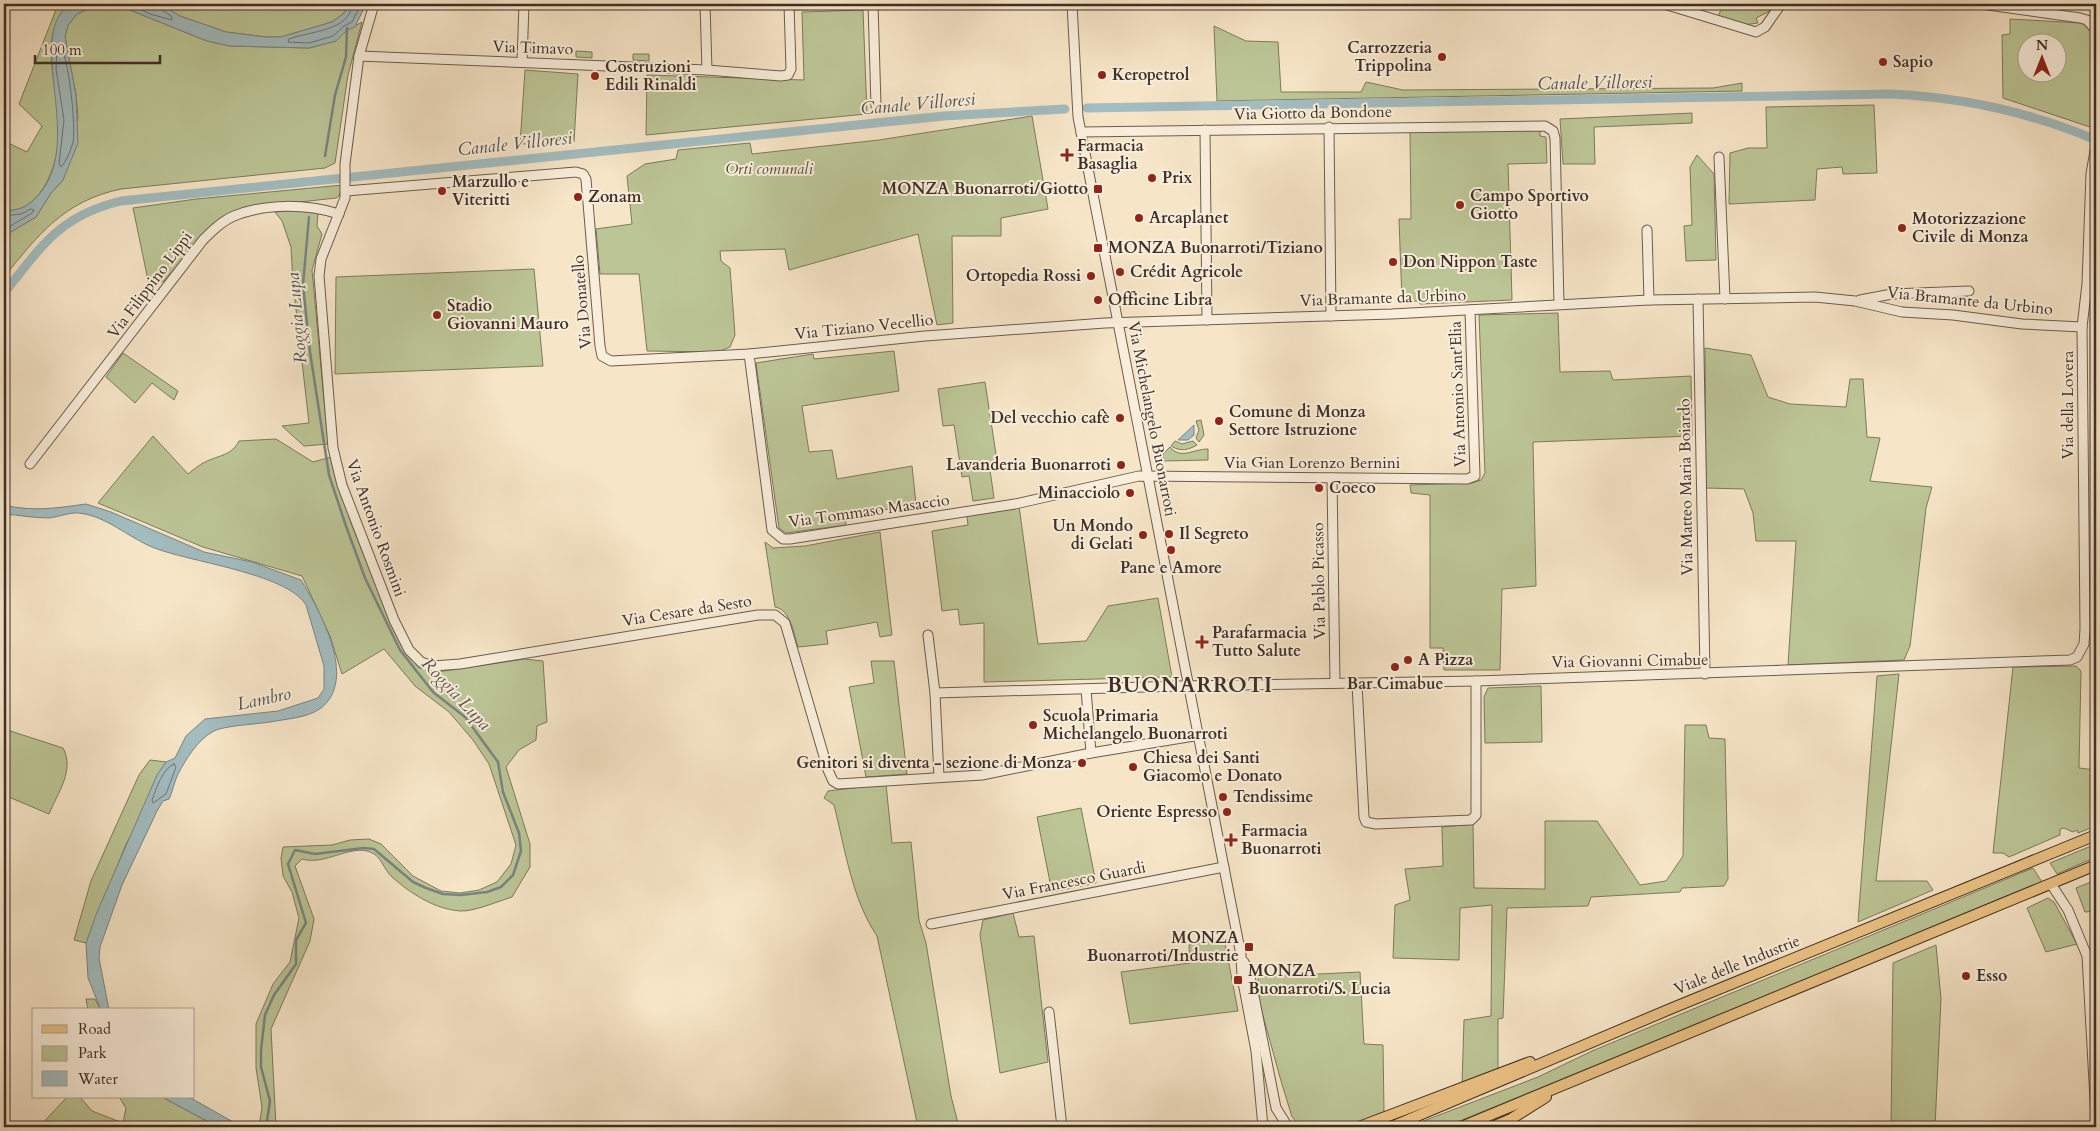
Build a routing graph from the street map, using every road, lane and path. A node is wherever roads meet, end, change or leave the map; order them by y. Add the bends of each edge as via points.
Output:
1 (374, 4) edge
2 (524, 4) edge
3 (705, 4) edge
4 (833, 4) edge
5 (873, 4) edge
6 (1072, 4) edge
7 (1664, 4) edge
8 (1781, 4) edge
9 (1981, 4) edge
10 (789, 5) edge
11 (2096, 30) edge
12 (359, 56) junction
13 (522, 62) junction
14 (707, 70) junction
15 (876, 106) dead end
16 (1329, 127) junction
17 (1205, 130) junction
18 (1081, 132) junction
19 (2096, 146) edge
20 (1719, 157) dead end
21 (346, 187) junction
22 (339, 214) junction
23 (1647, 230) dead end
24 (1969, 291) dead end
25 (1726, 299) junction
26 (1648, 300) junction
27 (1698, 300) junction
28 (1855, 301) junction
29 (1559, 304) junction
30 (1470, 310) junction
31 (1331, 316) junction
32 (1207, 320) junction
33 (1119, 323) junction
34 (2082, 327) junction
35 (749, 354) junction
36 (612, 361) joint
37 (30, 464) dead end
38 (1475, 476) joint
39 (1148, 477) junction
40 (1332, 478) junction
41 (928, 635) dead end
42 (2070, 660) joint
43 (421, 662) joint
44 (1705, 674) junction
45 (1476, 681) junction
46 (1335, 684) junction
47 (1357, 684) junction
48 (1190, 686) junction
49 (1086, 689) junction
50 (935, 693) junction
51 (1200, 735) junction
52 (1090, 753) junction
53 (939, 777) junction
54 (2096, 834) edge
55 (2096, 865) edge
56 (1224, 867) junction
57 (2051, 884) junction
58 (931, 924) dead end
59 (1241, 955) junction
60 (1049, 1012) dead end
61 (1572, 1051) junction
62 (1573, 1081) junction
63 (2096, 1118) edge
64 (1062, 1127) edge
65 (1263, 1127) edge
66 (1288, 1127) edge
67 (1359, 1127) edge
68 (1391, 1127) edge
69 (1461, 1127) edge
70 (1492, 1127) edge

1 - 12 street
2 - 13 street
3 - 14 street
4 - 10 street
5 - 15 street
6 - 18 street, Via Michelangelo Buonarroti
7 - 8 street via 1756,32 1766,27
9 - 11 street via 2080,18 2087,20
10 - 14 street, Via Timavo via 792,69 788,75
12 - 13 street, Via Timavo
12 - 21 street via 345,169
13 - 14 street, Via Timavo
16 - 17 street, Via Giotto da Bondone
16 - 29 street, Via Giotto da Bondone via 1546,126 1553,131
16 - 31 street
17 - 18 street, Via Giotto da Bondone
17 - 32 street
18 - 33 street, Via Michelangelo Buonarroti
19 - 34 street, Via della Lovera via 2091,169 2087,284
20 - 25 street
21 - 22 street, Via Antonio Rosmini
21 - 36 street, Via Donatello via 583,174 600,346 602,356
22 - 37 street, Via Filippino Lippi via 305,206 269,209 233,217 216,228 203,240
22 - 43 street, Via Antonio Rosmini via 321,259 319,276 333,448 342,486 394,620 409,650
23 - 26 street
24 - 28 street, Via Bramante da Urbino via 1892,294
25 - 27 street, Via Bramante da Urbino
25 - 28 street, Via Bramante da Urbino via 1815,297
26 - 27 street, Via Bramante da Urbino
26 - 29 street, Via Bramante da Urbino
27 - 44 street, Via Matteo Maria Boiardo
28 - 34 street, Via Bramante da Urbino via 1902,312
29 - 30 street, Via Bramante da Urbino
30 - 31 street, Via Bramante da Urbino
30 - 38 street, Via Antonio Sant'Elia
31 - 32 street, Via Bramante da Urbino
32 - 33 street, Via Bramante da Urbino
33 - 35 street, Via Tiziano Vecellio via 925,336
33 - 39 street, Via Michelangelo Buonarroti
34 - 42 street, Via della Lovera via 2085,629 2081,652
35 - 36 street, Via Tiziano Vecellio
35 - 39 street, Via Tommaso Masaccio via 772,530 783,539 1015,504 1139,476
38 - 40 street, Via Gian Lorenzo Bernini via 1467,479
39 - 40 street, Via Gian Lorenzo Bernini
39 - 48 street, Via Michelangelo Buonarroti
40 - 46 street, Via Pablo Picasso
41 - 50 street
42 - 44 street, Via Giovanni Cimabue
43 - 53 street, Via Cesare da Sesto via 433,666 460,664 758,615 775,615 785,623 833,782
44 - 45 street, Via Giovanni Cimabue
45 - 47 street, Via Giovanni Cimabue
45 - 47 street via 1476,816 1471,820 1376,824 1366,822 1364,817
46 - 47 street, Via Giovanni Cimabue
46 - 48 street, Via Giovanni Cimabue
48 - 49 street, Via Giovanni Cimabue
48 - 51 street, Via Michelangelo Buonarroti
49 - 50 street, Via Giovanni Cimabue
49 - 52 street
50 - 53 street
51 - 52 street
51 - 56 street, Via Michelangelo Buonarroti
52 - 53 street via 982,775
54 - 61 main road, Viale delle Industrie
55 - 57 main road
56 - 58 street, Via Francesco Guardi
56 - 59 street, Via Michelangelo Buonarroti
57 - 62 main road
57 - 63 street via 2068,910 2087,956
59 - 65 street, Via Michelangelo Buonarroti via 1256,1051
59 - 66 street, Via Michelangelo Buonarroti via 1250,976 1276,1108
60 - 64 street
61 - 67 main road via 1550,1054
61 - 68 main road, Viale delle Industrie
62 - 69 main road
62 - 70 main road

